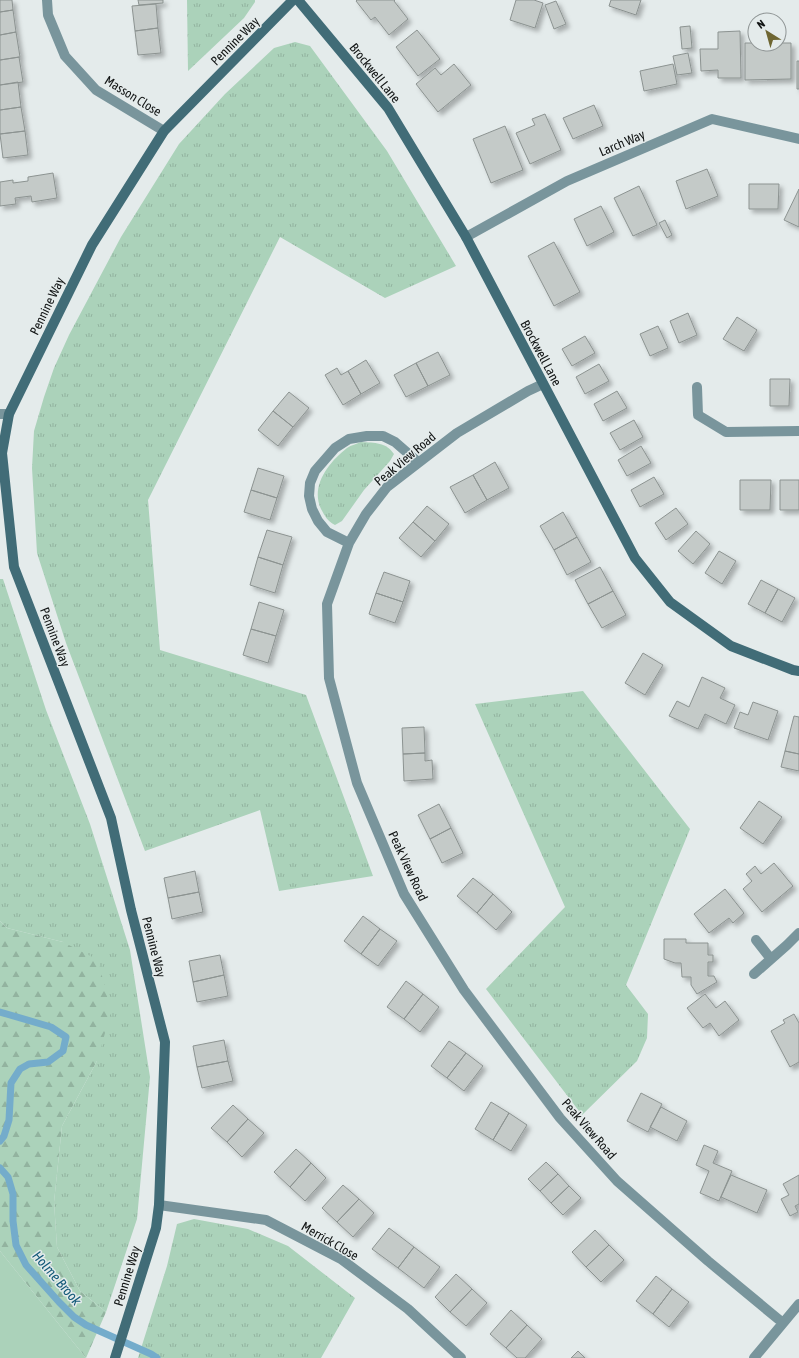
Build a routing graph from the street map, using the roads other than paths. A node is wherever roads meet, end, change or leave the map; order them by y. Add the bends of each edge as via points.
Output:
1 (47, 0) edge
2 (293, 0) edge
3 (298, 0) edge
4 (164, 130) junction
5 (799, 139) edge
6 (466, 237) junction
7 (543, 384) junction
8 (697, 387) dead end
9 (5, 414) edge
10 (799, 432) edge
11 (418, 462) junction
12 (350, 543) junction
13 (799, 671) edge
14 (799, 933) edge
15 (756, 940) dead end
16 (771, 959) junction
17 (754, 974) dead end
18 (159, 1205) junction
19 (799, 1304) edge
20 (783, 1323) junction
21 (117, 1354) edge
22 (461, 1358) edge
23 (754, 1358) edge

1 - 4 street, Masson Close via 48,15 65,56 96,90
2 - 4 street, Pennine Way
3 - 6 street, Brockwell Lane via 388,108
4 - 9 street, Pennine Way via 92,245
5 - 6 street, Larch Way via 712,119 568,181
6 - 7 street, Brockwell Lane
7 - 11 street, Peak View Road via 457,432
7 - 13 street, Brockwell Lane via 635,558 670,602 731,646
8 - 10 street via 698,415 726,432
9 - 18 street, Pennine Way via 2,453 14,567 111,818 131,910 165,1042
11 - 12 street, Peak View Road via 387,487 366,514
11 - 12 street via 395,442 383,436 367,436 349,439 335,448 315,471 310,483 312,509 327,532
12 - 20 street, Peak View Road via 327,604 329,678 357,783 404,894 464,990 560,1118 617,1181 712,1265
14 - 16 street
15 - 16 street
16 - 17 street
18 - 21 street, Pennine Way via 156,1228
18 - 22 street, Merrick Close via 266,1220 341,1259 408,1309
19 - 20 street
20 - 23 street

